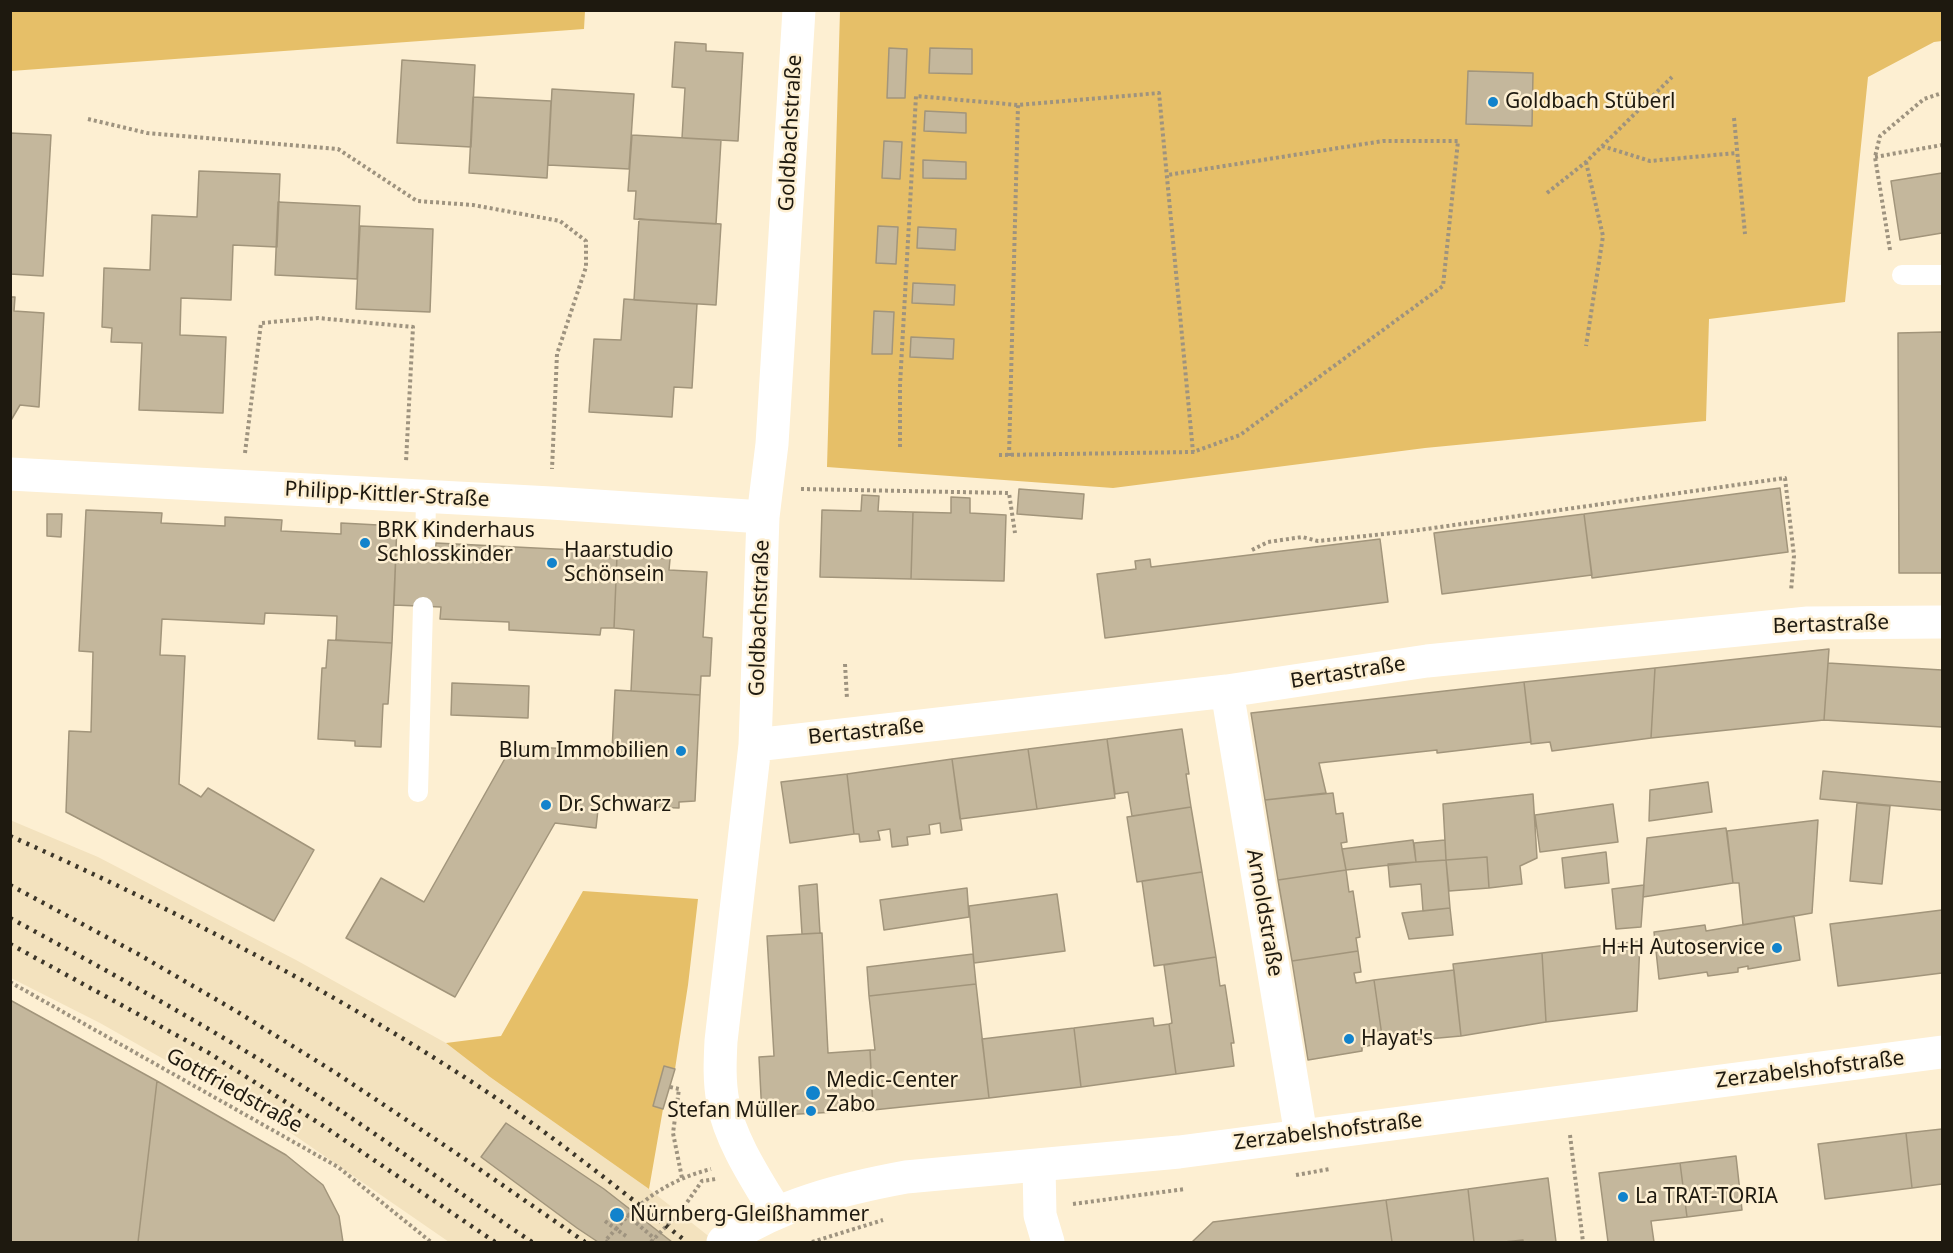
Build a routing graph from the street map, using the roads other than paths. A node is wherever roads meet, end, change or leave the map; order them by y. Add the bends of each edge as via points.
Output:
1 (799, 10) edge
2 (1902, 275) road end
3 (1942, 275) edge
4 (10, 474) edge
5 (415, 497) junction
6 (765, 503) junction
7 (425, 552) dead end
8 (423, 607) dead end
9 (1942, 622) edge
10 (1227, 691) junction
11 (755, 745) junction
12 (418, 792) dead end
13 (1942, 1052) edge
14 (1301, 1135) junction
15 (1039, 1166) junction
16 (776, 1212) junction
17 (723, 1242) edge
18 (1048, 1242) edge

1 - 6 street, Goldbachstraße
2 - 3 lane
4 - 5 street, Philipp-Kittler-Straße
5 - 6 street, Philipp-Kittler-Straße via 551,503
5 - 7 lane
6 - 11 street, Goldbachstraße
8 - 12 lane
9 - 10 street, Bertastraße via 1808,623 1426,661
10 - 11 street, Bertastraße
10 - 14 street, Arnoldstraße
11 - 16 street, Goldbachstraße via 719,1072 723,1103 733,1132
13 - 14 street, Zerzabelshofstraße
14 - 15 street, Zerzabelshofstraße
15 - 16 street, Zerzabelshofstraße via 906,1177 862,1185
15 - 18 street via 1040,1215
16 - 17 street, Zerzabelshofstraße

